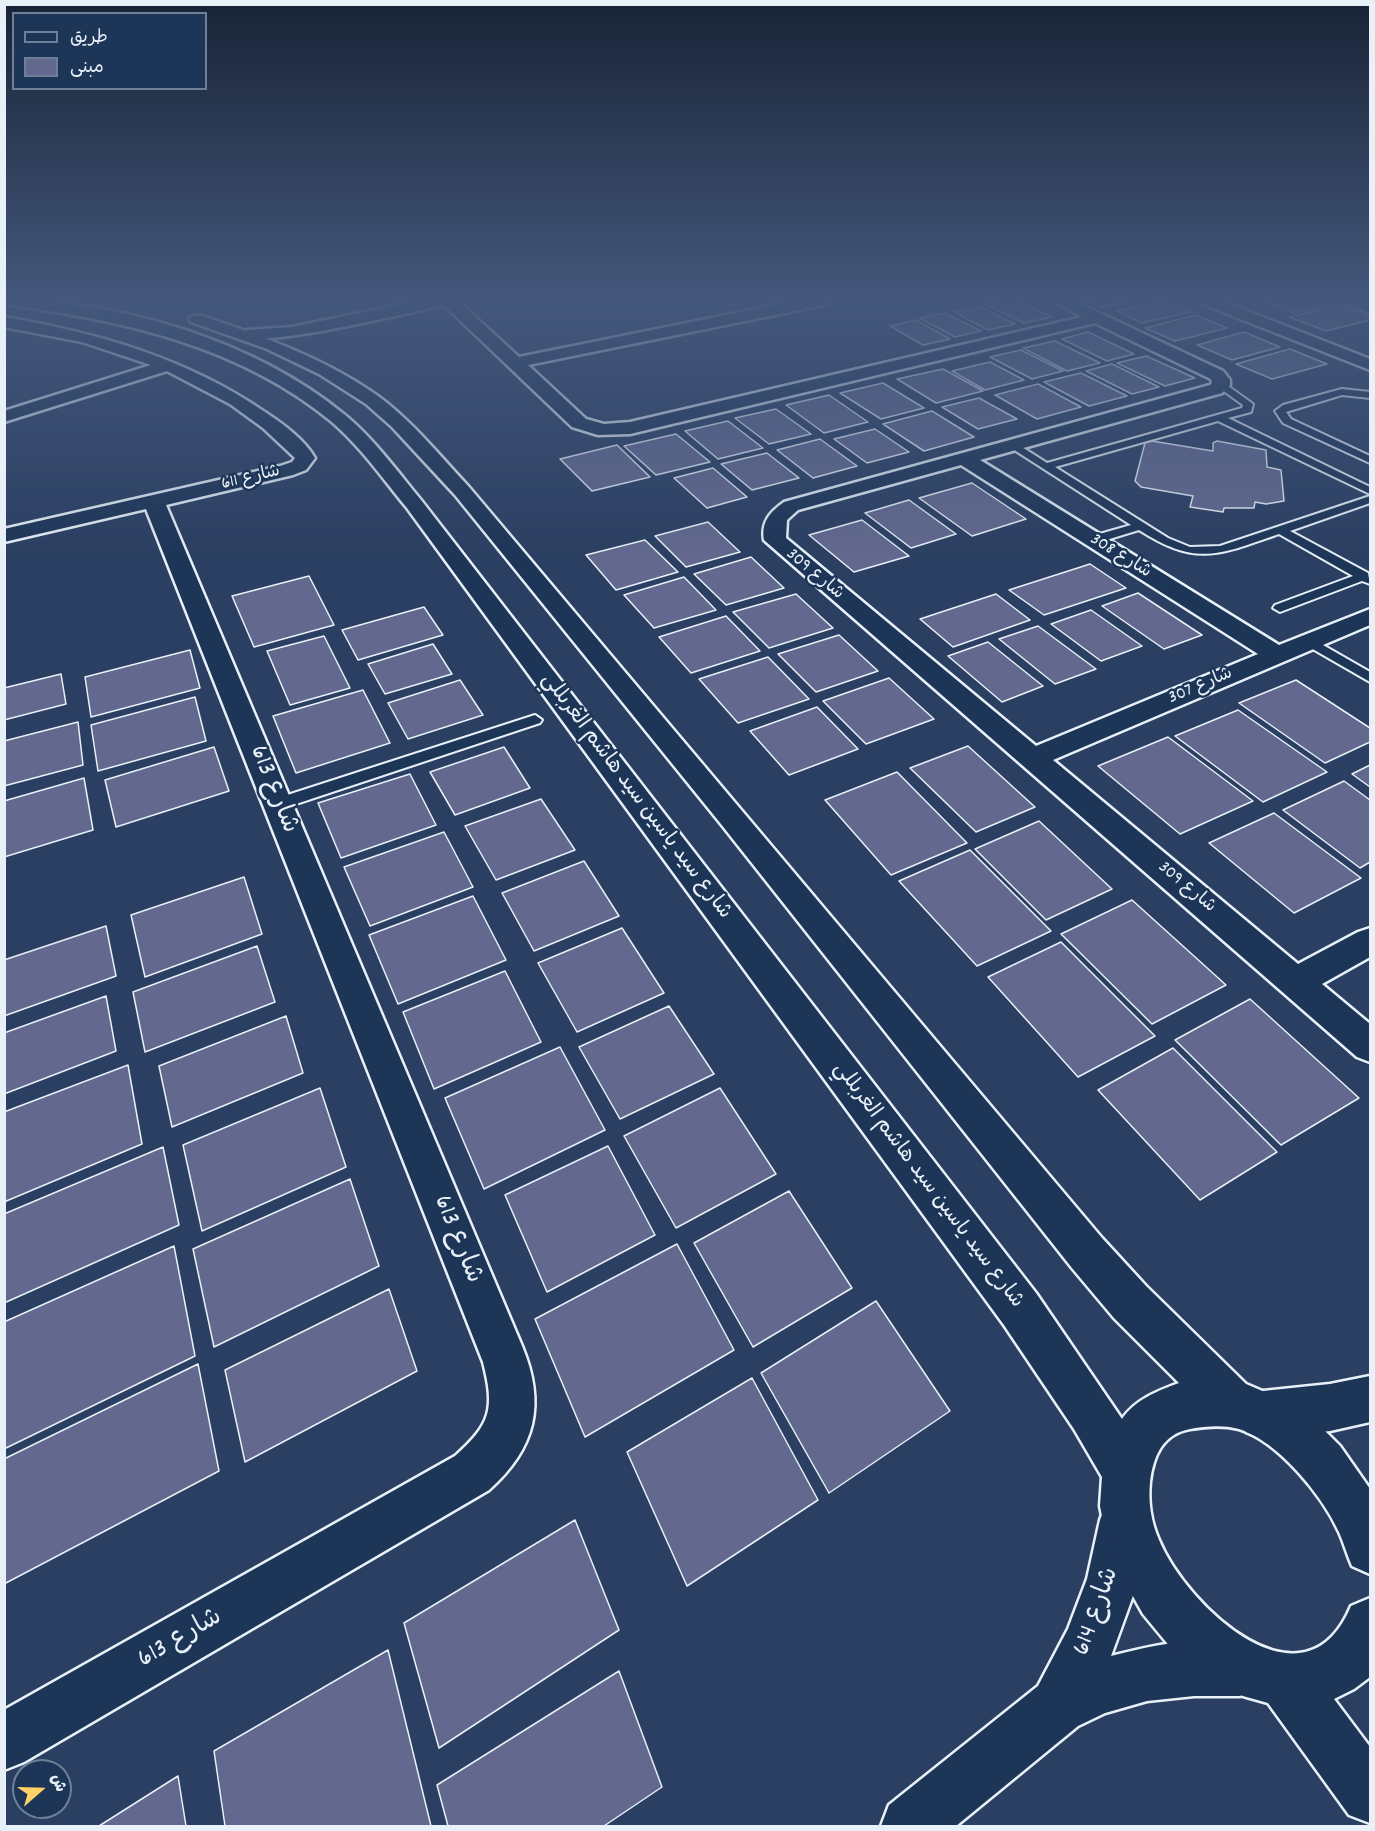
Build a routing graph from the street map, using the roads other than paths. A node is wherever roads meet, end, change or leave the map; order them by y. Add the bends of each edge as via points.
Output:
1 (104, 385) edge
2 (213, 385) edge
3 (292, 385) edge
4 (351, 385) edge
5 (539, 385) edge
6 (810, 385) edge
7 (1221, 385) joint
8 (1371, 395) edge
9 (4, 417) edge
10 (1219, 418) junction
11 (399, 423) junction
12 (353, 432) junction
13 (1010, 444) junction
14 (963, 458) junction
15 (1371, 460) edge
16 (1047, 466) junction
17 (1371, 491) edge
18 (1371, 499) edge
19 (154, 502) junction
20 (1140, 526) junction
21 (1282, 531) junction
22 (4, 536) edge
23 (1093, 540) junction
24 (1367, 578) edge
25 (1280, 608) dead end
26 (1371, 616) edge
27 (1310, 641) junction
28 (1277, 655) junction
29 (1371, 678) edge
30 (535, 720) dead end
31 (1032, 758) junction
32 (278, 804) junction
33 (1371, 941) edge
34 (1297, 982) junction
35 (1371, 1046) edge
36 (1371, 1398) edge
37 (1247, 1409) junction
38 (1126, 1493) junction
39 (1369, 1530) edge
40 (1371, 1625) edge
41 (1264, 1674) junction
42 (1058, 1706) junction
43 (4, 1742) edge
44 (1371, 1794) edge
45 (910, 1827) edge

1 - 9 street
2 - 19 street, شارع 611 via 284,434 304,458 286,471
3 - 12 street, شارع سيد ياسين سيد هاشم الغربللي
4 - 11 street
5 - 6 street via 579,423 611,430
7 - 10 lane via 1249,407
7 - 13 street, شارع 309
8 - 15 lane via 1342,392 1280,411 1287,421
10 - 16 lane
10 - 17 lane
11 - 12 street
11 - 37 street via 462,491 1087,1253 1130,1302
12 - 38 street, شارع سيد ياسين سيد هاشم الغربللي via 414,504 1020,1309 1085,1403
13 - 14 street, شارع 309
13 - 16 lane
14 - 23 street, شارع 308
14 - 31 street, شارع 309 via 791,506 772,527 775,540
16 - 20 lane
18 - 21 lane
19 - 22 street, شارع 611
19 - 32 street, شارع 613
20 - 21 lane via 1175,546 1200,552 1222,550
20 - 23 lane
21 - 24 lane
23 - 28 street, شارع 308
24 - 25 lane
26 - 27 street, شارع 307
27 - 28 street, شارع 307
27 - 29 lane
28 - 31 street, شارع 307
30 - 32 lane
31 - 34 street, شارع 309
32 - 43 street, شارع 613 via 506,1362 512,1379 512,1419 490,1459 472,1473
33 - 34 street
34 - 35 street, شارع 309
36 - 37 street, شارع 614 via 1321,1409
37 - 38 street, شارع 614 via 1194,1401 1162,1413 1138,1437
37 - 39 street via 1294,1435 1323,1462
38 - 41 street, شارع سيد ياسين سيد هاشم الغربللي via 1140,1558 1165,1603 1200,1641
38 - 42 street, شارع 614 via 1113,1579 1090,1643
40 - 41 street, شارع 614 via 1368,1636 1349,1662 1321,1678
41 - 42 street, شارع 614 via 1194,1668 1147,1674 1101,1687
41 - 44 street
42 - 45 street, شارع 614

